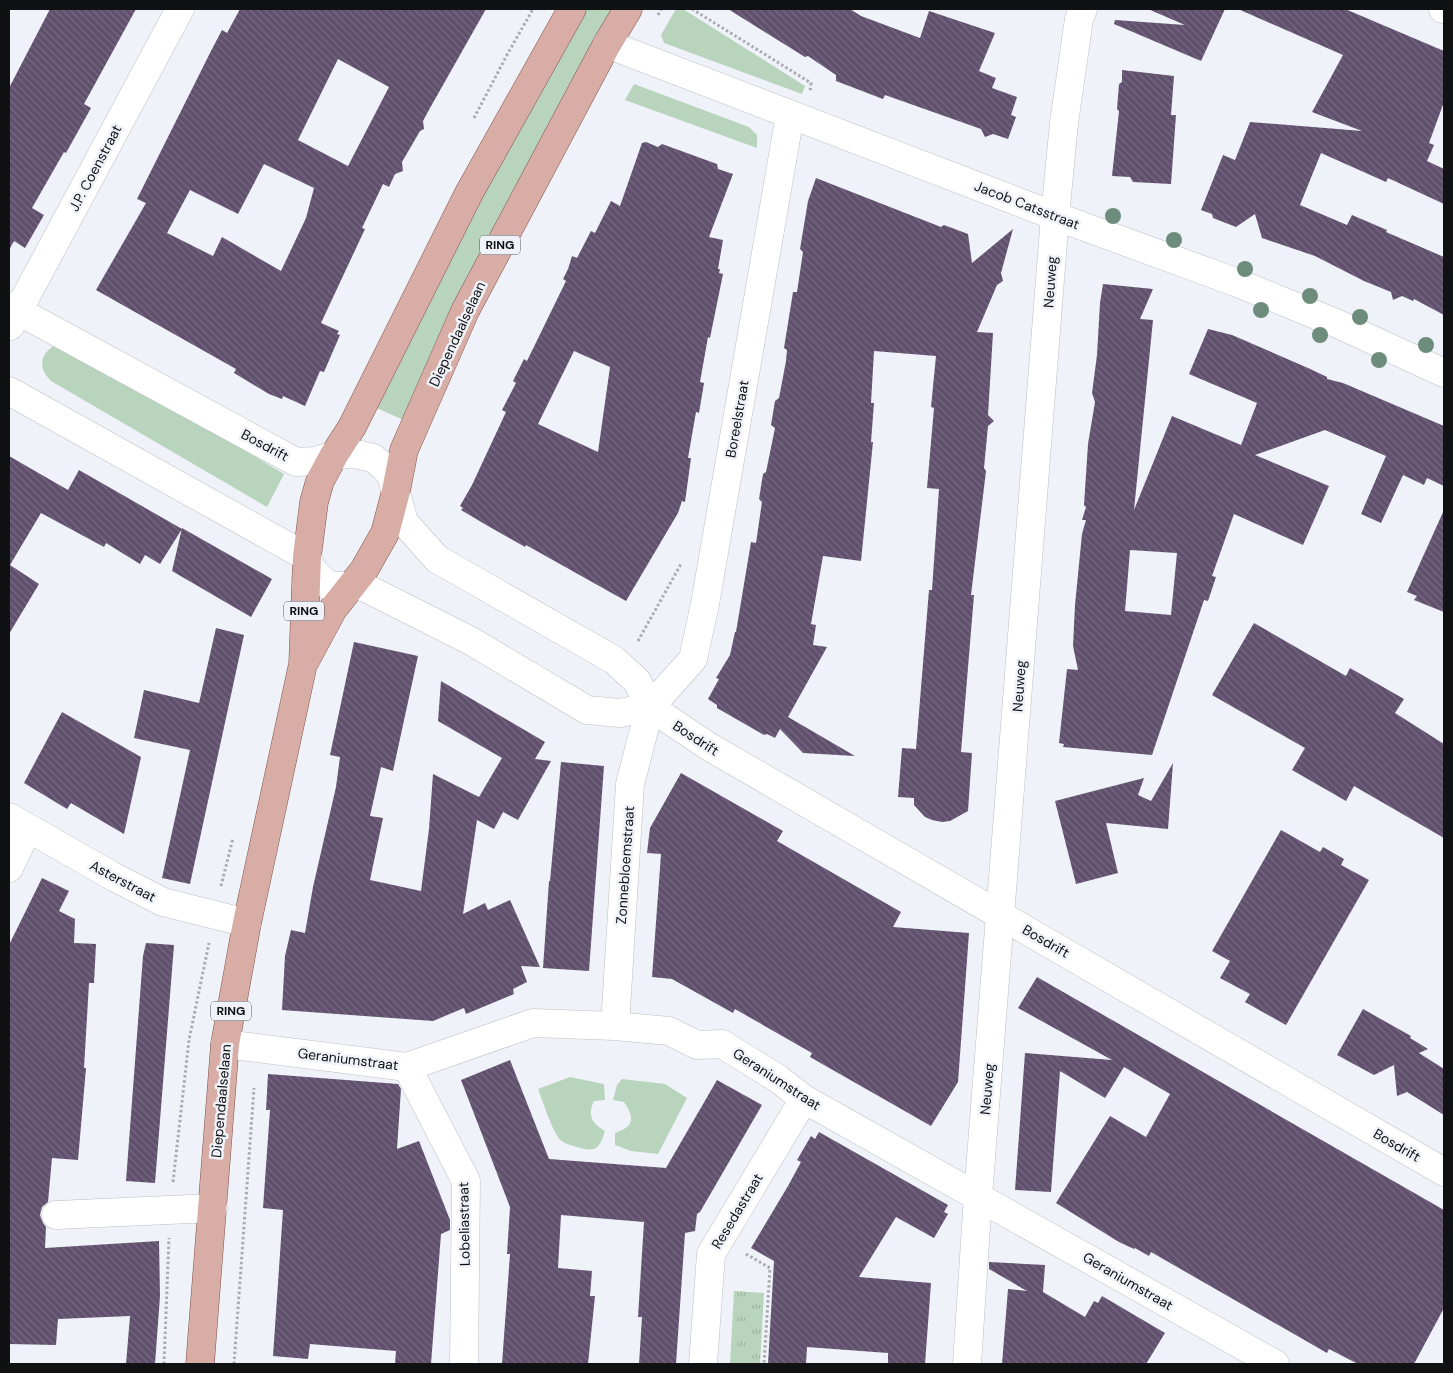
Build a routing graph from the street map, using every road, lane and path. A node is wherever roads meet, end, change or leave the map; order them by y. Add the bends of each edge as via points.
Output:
1 (180, 9) edge
2 (572, 9) edge
3 (628, 9) edge
4 (692, 9) edge
5 (1082, 9) edge
6 (607, 44) junction
7 (798, 118) junction
8 (1055, 216) junction
9 (12, 315) edge
10 (1444, 373) edge
11 (9, 390) edge
12 (334, 455) junction
13 (396, 491) junction
14 (717, 536) junction
15 (307, 557) junction
16 (352, 586) junction
17 (637, 643) dead end
18 (303, 664) junction
19 (650, 707) junction
20 (19, 823) edge
21 (9, 868) edge
22 (1001, 915) junction
23 (246, 923) junction
24 (615, 1026) junction
25 (225, 1044) junction
26 (256, 1048) junction
27 (408, 1067) junction
28 (804, 1099) junction
29 (1444, 1172) edge
30 (978, 1196) junction
31 (212, 1208) junction
32 (56, 1215) dead end
33 (721, 1238) junction
34 (200, 1364) edge
35 (234, 1364) edge
36 (464, 1364) edge
37 (703, 1364) edge
38 (764, 1364) edge
39 (967, 1364) edge
40 (1275, 1364) edge

1 - 9 street, J.P. Coenstraat
2 - 12 main road, Diependaalselaan / RING via 469,193 352,427
3 - 6 main road, Diependaalselaan / RING
4 - 7 path via 811,83
5 - 8 street, Neuweg via 1065,114
6 - 7 street, Jacob Catsstraat
6 - 13 main road, Diependaalselaan / RING via 465,311 404,450
7 - 8 street, Jacob Catsstraat
7 - 14 street, Boreelstraat
8 - 10 street, Jacob Catsstraat via 1247,287
8 - 22 street, Neuweg
9 - 12 street, Bosdrift via 296,462 316,461
11 - 15 street
12 - 13 street, Bosdrift via 355,454 373,458 391,475
12 - 15 main road, Diependaalselaan / RING via 320,481 314,502
13 - 16 main road, Diependaalselaan / RING via 385,533
13 - 19 street, Bosdrift via 404,522 437,559 614,660 636,681
14 - 17 path via 690,548
14 - 19 street, Boreelstraat via 693,659
15 - 16 street via 313,571 328,586
15 - 18 main road, Diependaalselaan / RING
16 - 18 main road, Diependaalselaan / RING via 333,609
16 - 19 street via 366,588 471,641 588,710 620,712
18 - 23 main road, Diependaalselaan / RING
19 - 22 street, Bosdrift via 708,746
19 - 24 street, Zonnebloemstraat via 630,784
20 - 21 street
20 - 23 street, Asterstraat via 163,902
22 - 29 street, Bosdrift
22 - 30 street, Neuweg
23 - 25 main road, Diependaalselaan / RING
24 - 27 street, Geraniumstraat via 533,1024
24 - 28 street, Geraniumstraat via 669,1031 697,1045 722,1044
25 - 26 street, Geraniumstraat
25 - 31 main road, Diependaalselaan / RING
26 - 27 street, Geraniumstraat
26 - 35 path
27 - 36 street, Lobeliastraat via 466,1181
28 - 30 street, Geraniumstraat
28 - 33 street, Resedastraat
30 - 39 street, Neuweg
30 - 40 street, Geraniumstraat
31 - 32 street
31 - 34 main road, Diependaalselaan / RING
33 - 37 street, Resedastraat via 711,1254
33 - 38 path via 770,1268

